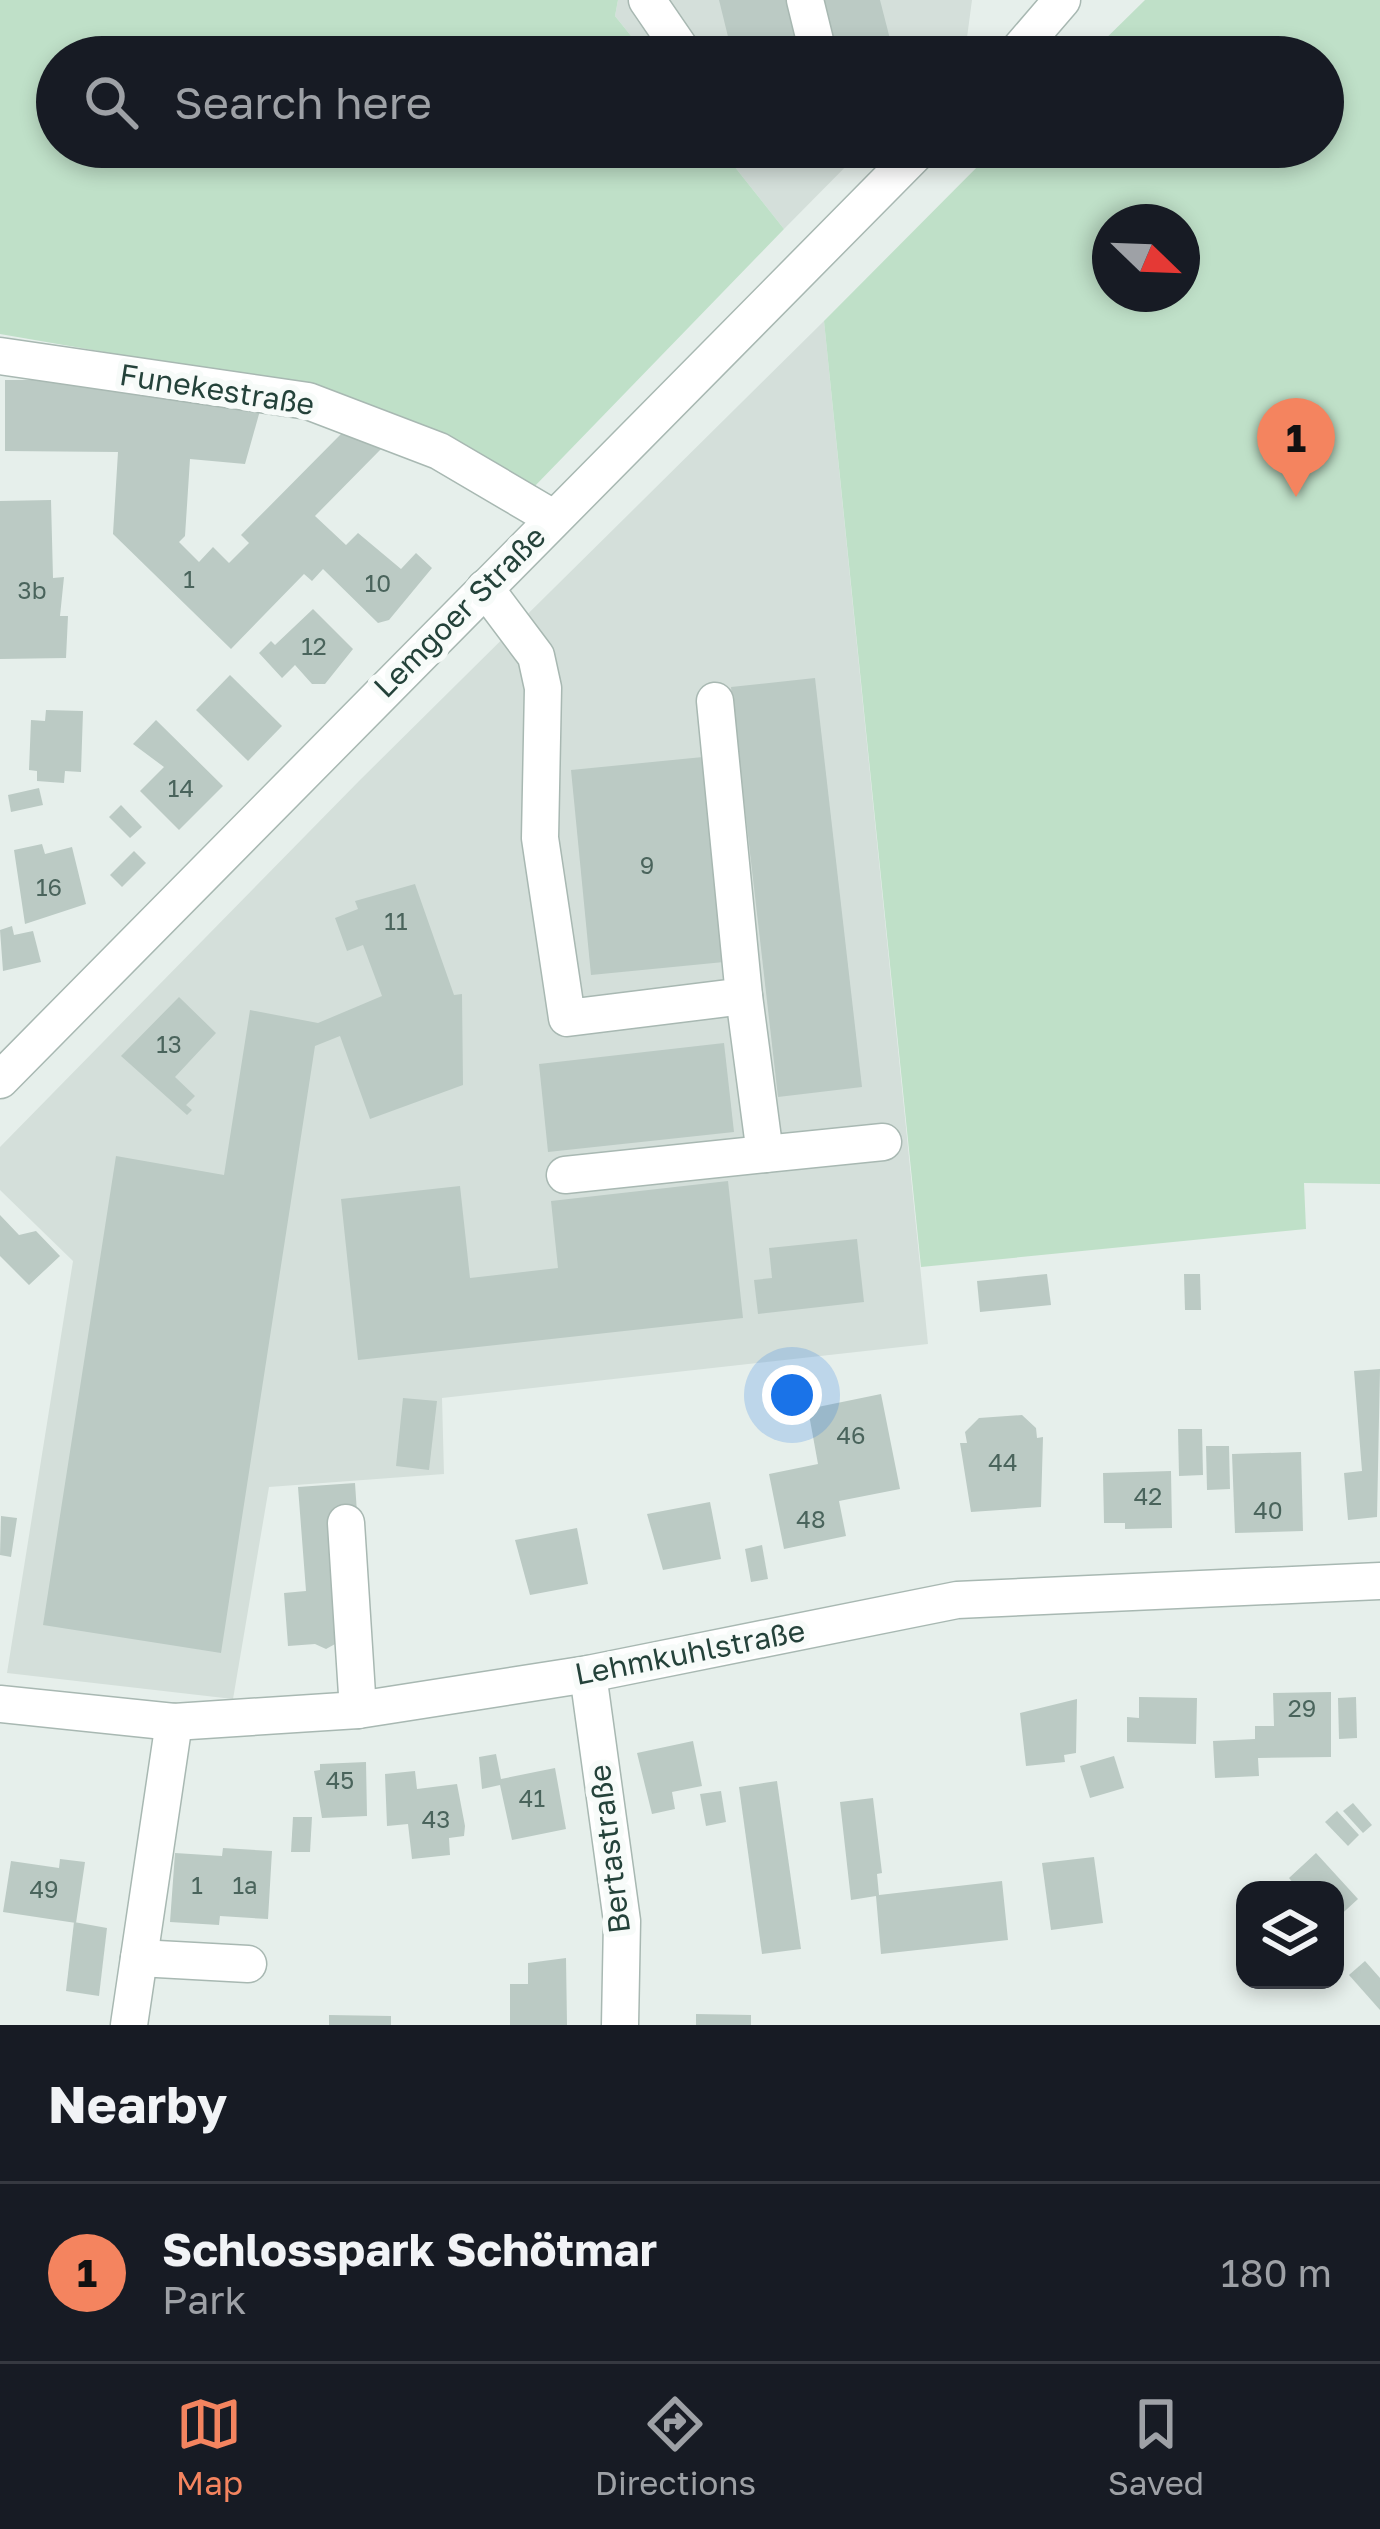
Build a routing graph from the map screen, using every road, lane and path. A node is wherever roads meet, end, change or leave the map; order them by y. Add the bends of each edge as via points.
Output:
1 (647, 0) edge
2 (805, 0) edge
3 (1062, 0) edge
4 (672, 36) edge
5 (814, 36) edge
6 (1031, 36) edge
7 (891, 168) edge
8 (0, 356) edge
9 (553, 518) junction
10 (484, 588) junction
11 (715, 701) dead end
12 (744, 996) junction
13 (0, 1080) edge
14 (883, 1142) dead end
15 (765, 1154) junction
16 (565, 1174) dead end
17 (346, 1523) dead end
18 (1380, 1581) edge
19 (587, 1674) junction
20 (0, 1704) edge
21 (358, 1711) junction
22 (174, 1722) junction
23 (139, 1958) junction
24 (248, 1964) dead end
25 (129, 2025) edge
26 (620, 2025) edge

1 - 4 street
2 - 5 street
3 - 6 street
7 - 9 street, Lemgoer Straße
8 - 9 street, Funekestraße via 308,401 439,451
9 - 10 street, Lemgoer Straße
10 - 12 street via 536,656 543,688 540,838 567,1018
10 - 13 street, Lemgoer Straße
11 - 12 street
12 - 15 street
14 - 15 street
15 - 16 street
17 - 21 street
18 - 19 street, Lehmkuhlstraße via 958,1600
19 - 21 street, Lehmkuhlstraße
19 - 26 street, Bertastraße via 622,1922
20 - 22 street, Lehmkuhlstraße
21 - 22 street, Lehmkuhlstraße
22 - 23 street
23 - 24 street
23 - 25 street

